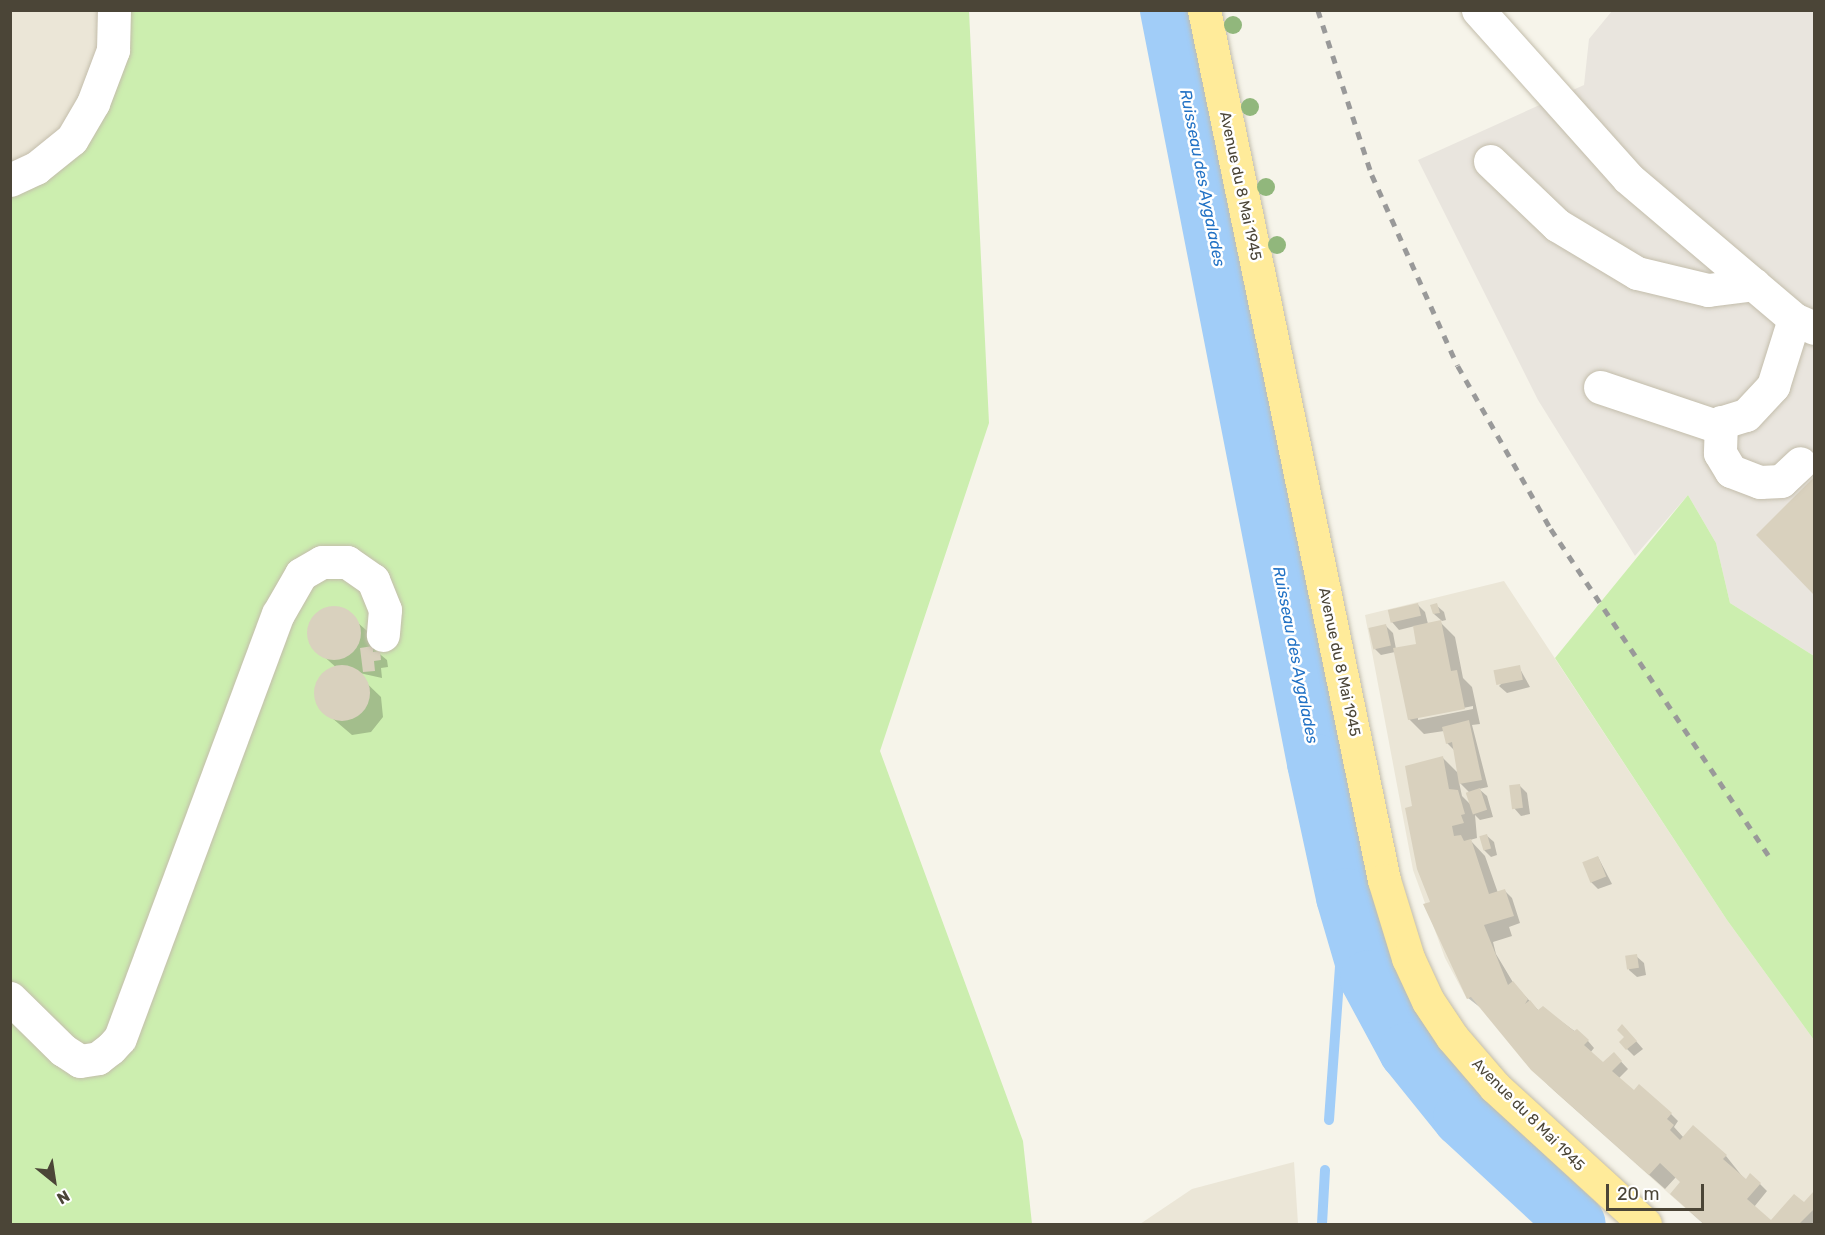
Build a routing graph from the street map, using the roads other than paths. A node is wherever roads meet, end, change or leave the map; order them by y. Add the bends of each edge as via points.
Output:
1 (114, 10) edge
2 (1204, 10) edge
3 (1478, 10) edge
4 (1490, 161) dead end
5 (10, 180) edge
6 (1754, 284) junction
7 (1804, 324) edge
8 (1600, 387) dead end
9 (1721, 422) junction
10 (1800, 463) dead end
11 (383, 635) dead end
12 (10, 998) edge
13 (1645, 1224) edge

1 - 5 lane via 113,50 93,103 72,139 36,168
2 - 13 main road, Avenue du 8 Mai 1945 via 1384,880 1408,958 1446,1028 1495,1087
3 - 6 lane via 1628,178
4 - 6 lane via 1557,225 1637,273 1708,290
6 - 7 lane
7 - 9 lane via 1773,386 1746,416
8 - 9 lane via 1713,424
9 - 10 lane via 1720,453 1731,471 1760,482 1781,481
11 - 12 lane via 385,610 373,580 346,562 322,562 301,574 274,624 120,1038 111,1048 98,1058 80,1061 63,1050

